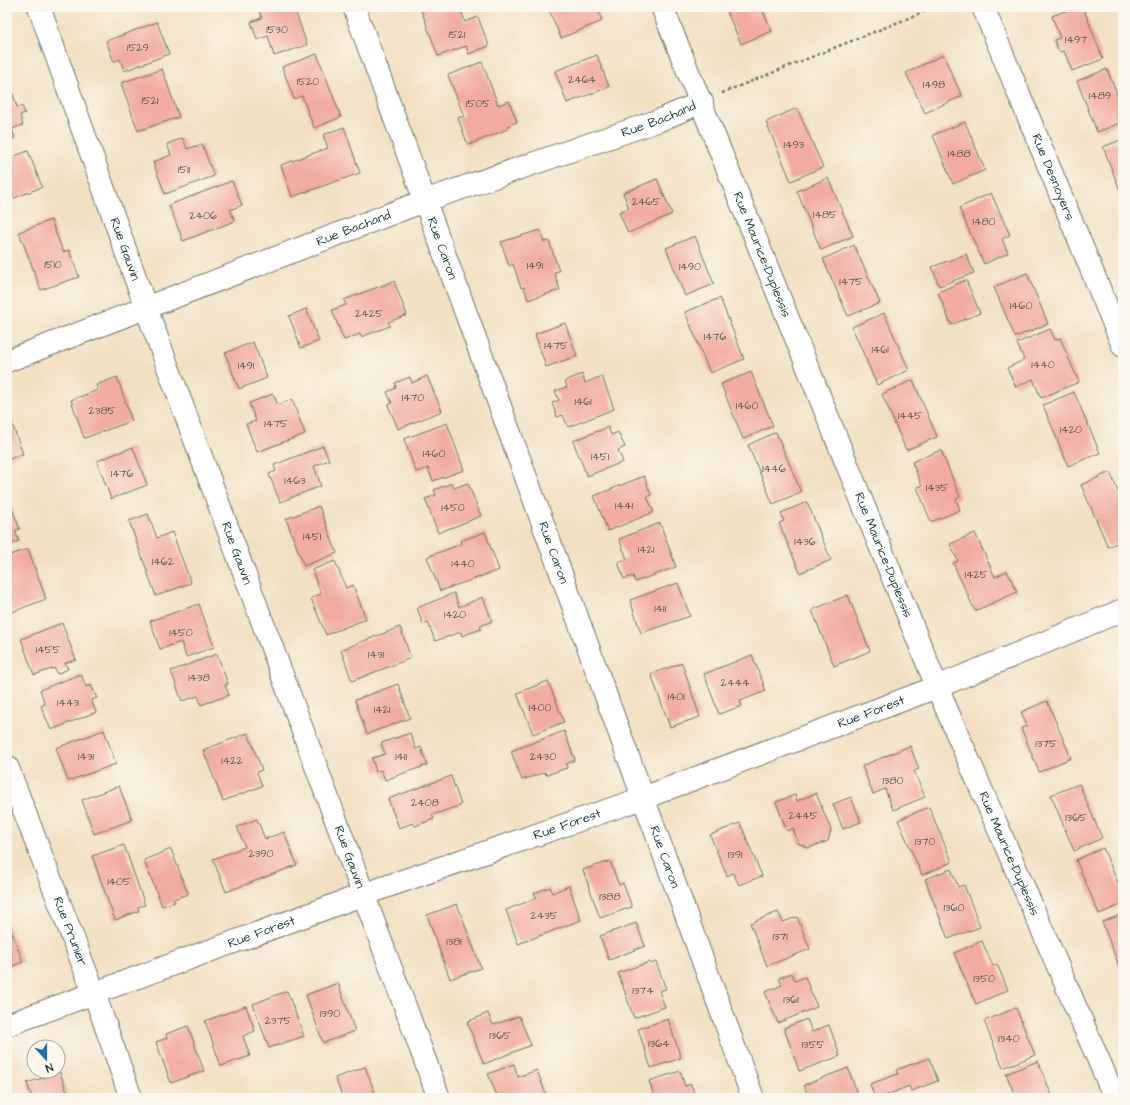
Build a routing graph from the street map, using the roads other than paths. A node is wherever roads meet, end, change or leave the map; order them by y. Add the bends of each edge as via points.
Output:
1 (39, 7) edge
2 (354, 7) edge
3 (662, 7) edge
4 (983, 7) edge
5 (702, 102) junction
6 (424, 201) junction
7 (146, 308) junction
8 (1123, 346) edge
9 (7, 361) edge
10 (1123, 610) edge
11 (937, 687) junction
12 (7, 766) edge
13 (643, 798) junction
14 (362, 895) junction
15 (94, 993) junction
16 (7, 1025) edge
17 (131, 1098) edge
18 (438, 1098) edge
19 (753, 1098) edge
20 (1115, 1098) edge

1 - 7 street, Rue Gauvin
2 - 6 street, Rue Caron
3 - 5 street, Rue Maurice-Duplessis
4 - 8 street, Rue Desnoyers
5 - 6 street, Rue Bachand via 660,120
5 - 11 street, Rue Maurice-Duplessis
6 - 7 street, Rue Bachand
6 - 13 street, Rue Caron
7 - 9 street, Rue Bachand
7 - 14 street, Rue Gauvin
10 - 11 street, Rue Forest
11 - 13 street, Rue Forest
11 - 20 street, Rue Maurice-Duplessis
12 - 15 street, Rue Prunier
13 - 14 street, Rue Forest
13 - 19 street, Rue Caron
14 - 15 street, Rue Forest
14 - 18 street, Rue Gauvin
15 - 16 street, Rue Forest
15 - 17 street, Rue Prunier

